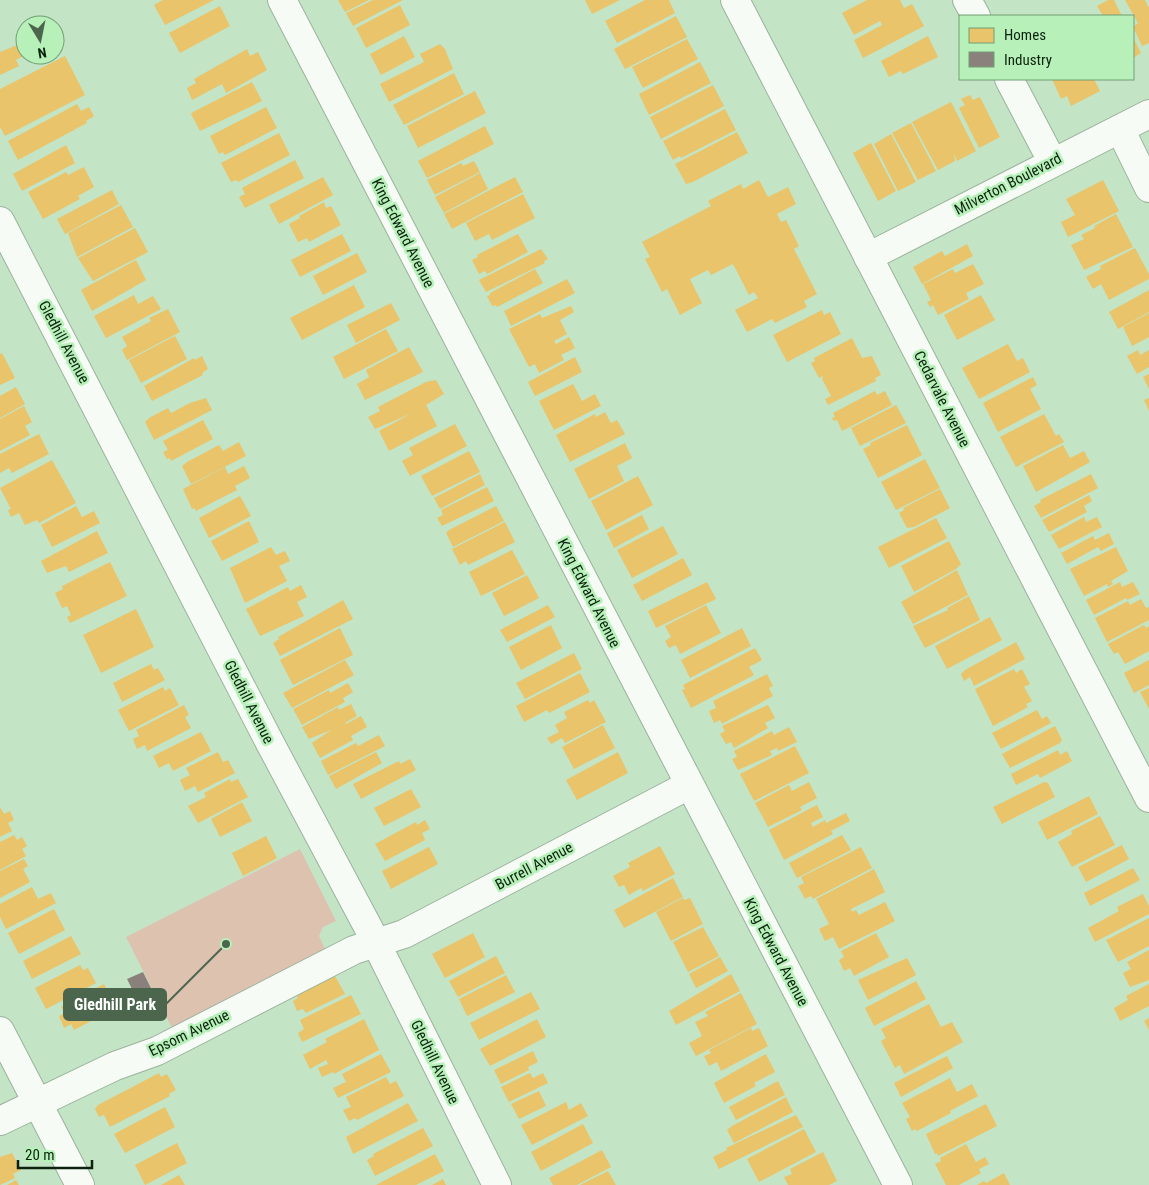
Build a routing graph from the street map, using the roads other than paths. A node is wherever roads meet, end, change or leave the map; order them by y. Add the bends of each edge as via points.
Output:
1 (282, 0) edge
2 (735, 0) edge
3 (968, 0) edge
4 (976, 15) edge
5 (1010, 80) edge
6 (1149, 114) edge
7 (1120, 129) junction
8 (1052, 161) junction
9 (1149, 188) edge
10 (0, 221) edge
11 (868, 257) junction
12 (689, 785) junction
13 (1149, 798) edge
14 (376, 944) junction
15 (0, 1031) edge
16 (37, 1102) junction
17 (0, 1121) edge
18 (80, 1185) edge
19 (497, 1185) edge
20 (898, 1185) edge

1 - 12 street, King Edward Avenue
2 - 11 street, Cedarvale Avenue
3 - 4 street
5 - 8 street
6 - 7 street, Milverton Boulevard
7 - 8 street, Milverton Boulevard
7 - 9 street
8 - 11 street, Milverton Boulevard
10 - 14 street, Gledhill Avenue
11 - 13 street, Cedarvale Avenue
12 - 14 street, Burrell Avenue via 404,934
12 - 20 street, King Edward Avenue
14 - 16 street, Epsom Avenue via 354,950 157,1051
14 - 19 street, Gledhill Avenue
15 - 16 street
16 - 17 street, Epsom Avenue
16 - 18 street

